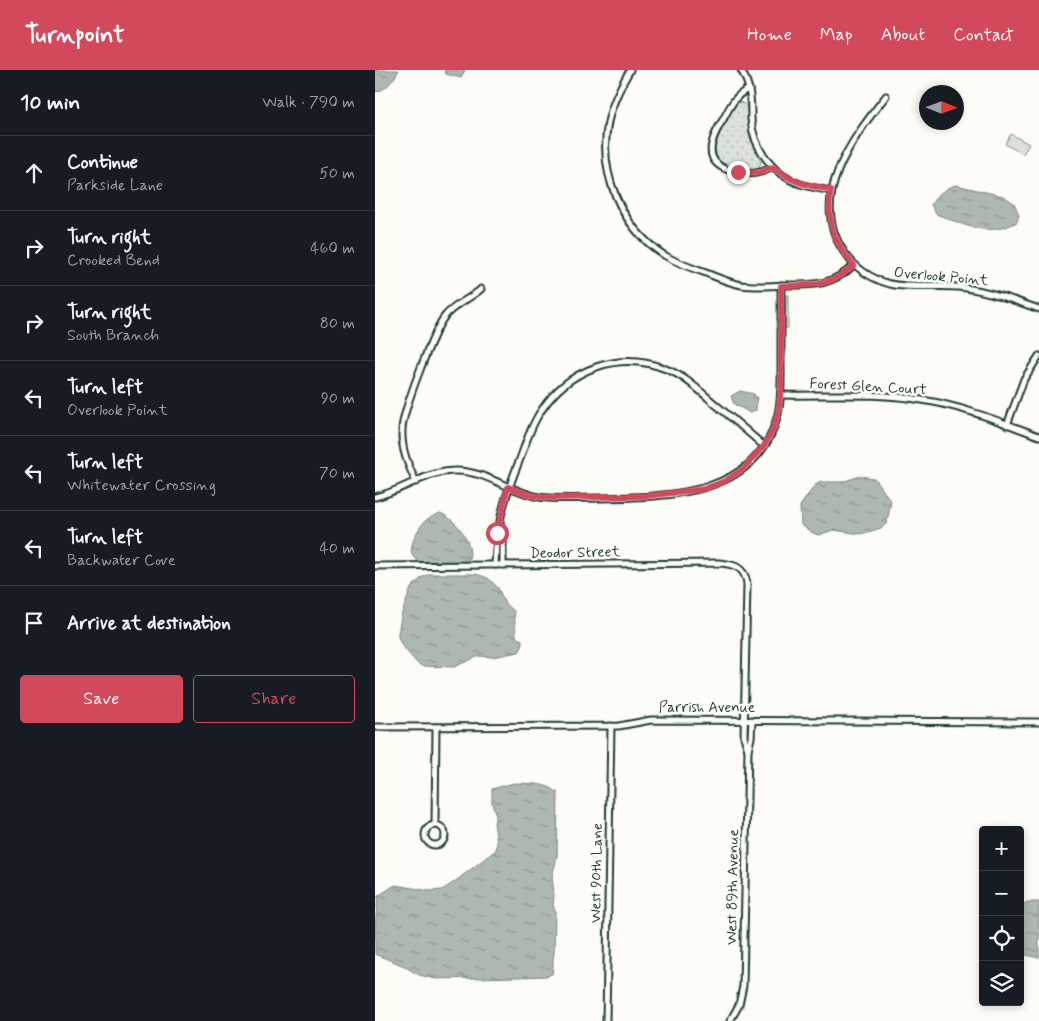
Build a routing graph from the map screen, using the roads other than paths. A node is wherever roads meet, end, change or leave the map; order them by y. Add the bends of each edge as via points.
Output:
1 (630, 70) edge
2 (741, 70) edge
3 (749, 90) junction
4 (886, 96) dead end
5 (773, 167) junction
6 (831, 190) junction
7 (854, 265) junction
8 (781, 286) junction
9 (481, 289) dead end
10 (1039, 310) edge
11 (1039, 356) edge
12 (781, 395) junction
13 (1007, 425) junction
14 (1039, 436) edge
15 (764, 446) junction
16 (416, 482) junction
17 (508, 487) junction
18 (375, 498) edge
19 (500, 523) junction
20 (495, 565) junction
21 (503, 565) junction
22 (375, 566) edge
23 (742, 570) joint
24 (744, 720) junction
25 (752, 720) junction
26 (1039, 722) edge
27 (611, 726) junction
28 (375, 727) edge
29 (436, 727) junction
30 (747, 750) junction
31 (435, 825) junction
32 (605, 1021) edge
33 (730, 1021) edge

1 - 8 street via 614,103 606,144 612,187 631,222 658,250 687,267 737,284
2 - 3 street
3 - 5 street via 755,137
3 - 5 street via 739,95 731,105 713,136 711,152 717,163 732,171 753,174
4 - 6 street, Overlook Point via 851,145
5 - 6 street via 799,184
6 - 7 street, Overlook Point via 831,226
7 - 8 street via 826,282
7 - 10 street, Overlook Point via 889,284 975,290
8 - 12 street
9 - 16 street via 458,304 442,320 406,410 402,444
11 - 13 street via 1024,379
12 - 13 street, Forest Glen Court via 910,398 954,406
12 - 15 street via 775,422
13 - 14 street, Forest Glen Court
15 - 17 street via 748,465 732,477 704,489 687,492 550,498
15 - 17 street via 678,374 645,363 610,363 573,377 549,399 535,422
16 - 17 street via 439,472 457,470
16 - 18 street
17 - 19 street
19 - 20 street via 495,539
19 - 21 street
20 - 21 street, Deodor Street
20 - 22 street, Deodor Street
21 - 23 street, Deodor Street via 719,562
23 - 24 street, West 89th Avenue via 747,584
24 - 25 street, Parrish Avenue
24 - 27 street, Parrish Avenue via 651,720
24 - 30 street, West 89th Avenue
25 - 26 street, Parrish Avenue
25 - 30 street, West 89th Avenue
27 - 29 street, Parrish Avenue
27 - 32 street, West 90th Lane
28 - 29 street, Parrish Avenue
29 - 31 street
30 - 33 street, West 89th Avenue via 743,986 739,1005
31 - 31 street via 443,829 445,835 435,846 427,842 425,835 429,827

